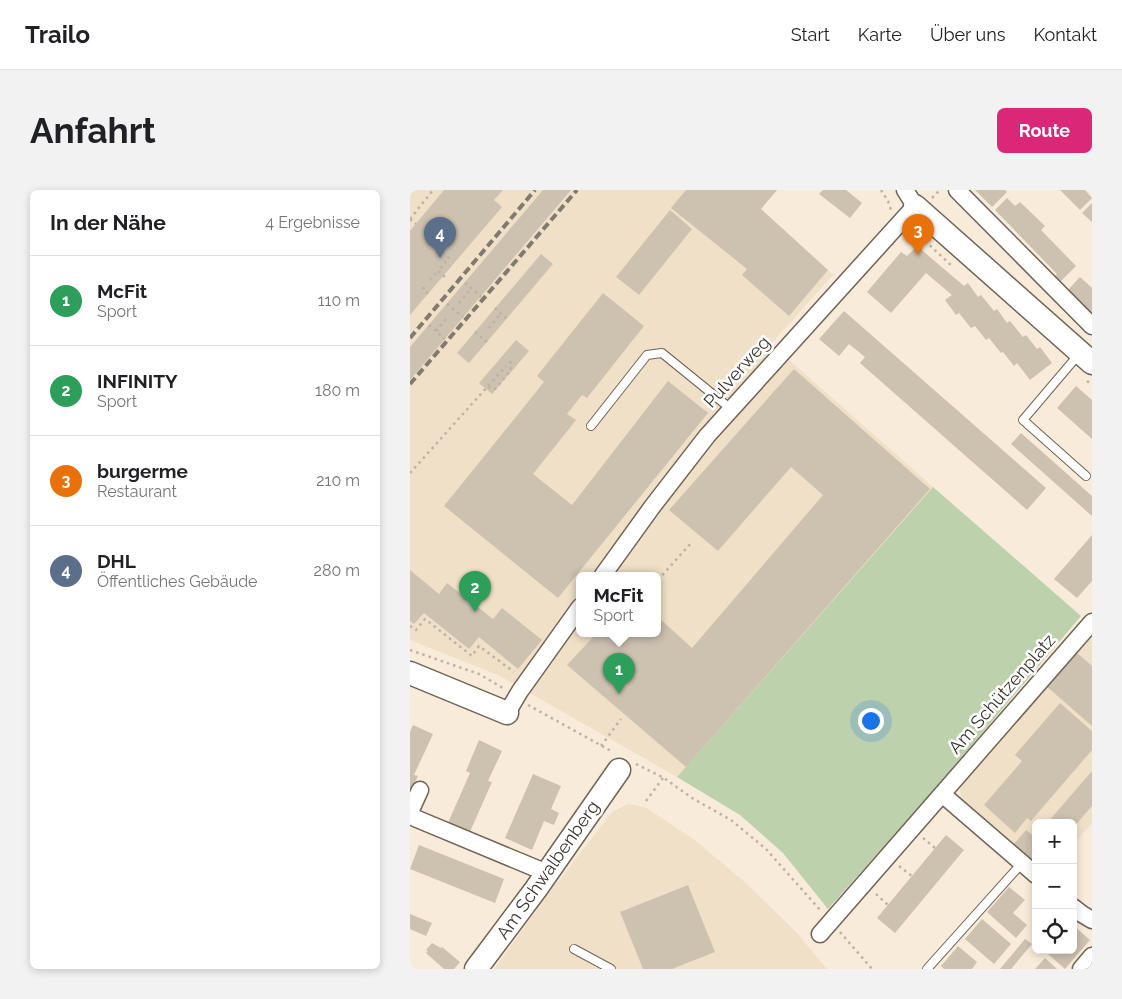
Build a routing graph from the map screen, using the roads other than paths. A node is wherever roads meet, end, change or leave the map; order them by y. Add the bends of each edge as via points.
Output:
1 (957, 190) edge
2 (917, 198) edge
3 (1092, 326) edge
4 (1088, 358) edge
5 (731, 409) junction
6 (591, 426) dead end
7 (1086, 476) dead end
8 (605, 572) edge
9 (576, 613) edge
10 (1092, 622) edge
11 (410, 674) edge
12 (512, 705) joint
13 (623, 762) road end
14 (420, 790) dead end
15 (942, 794) junction
16 (410, 814) edge
17 (1022, 863) junction
18 (1032, 872) edge
19 (547, 873) junction
20 (1076, 909) edge
21 (1092, 920) edge
22 (826, 928) road end
23 (574, 949) dead end
24 (1092, 956) edge
25 (476, 969) edge
26 (611, 969) edge
27 (927, 969) edge
28 (1081, 969) edge

1 - 3 street
2 - 4 street
2 - 5 street, Pulverweg
4 - 7 lane via 1023,420
5 - 6 lane via 662,353 647,354
5 - 8 street, Pulverweg
9 - 12 street
10 - 15 street, Am Schützenplatz
11 - 12 street
13 - 19 street, Am Schwalbenberg
14 - 16 street
15 - 17 street
15 - 22 street, Am Schützenplatz
16 - 19 street
17 - 18 street
17 - 27 lane
19 - 25 street, Am Schwalbenberg
20 - 21 street
23 - 26 lane
24 - 28 street

